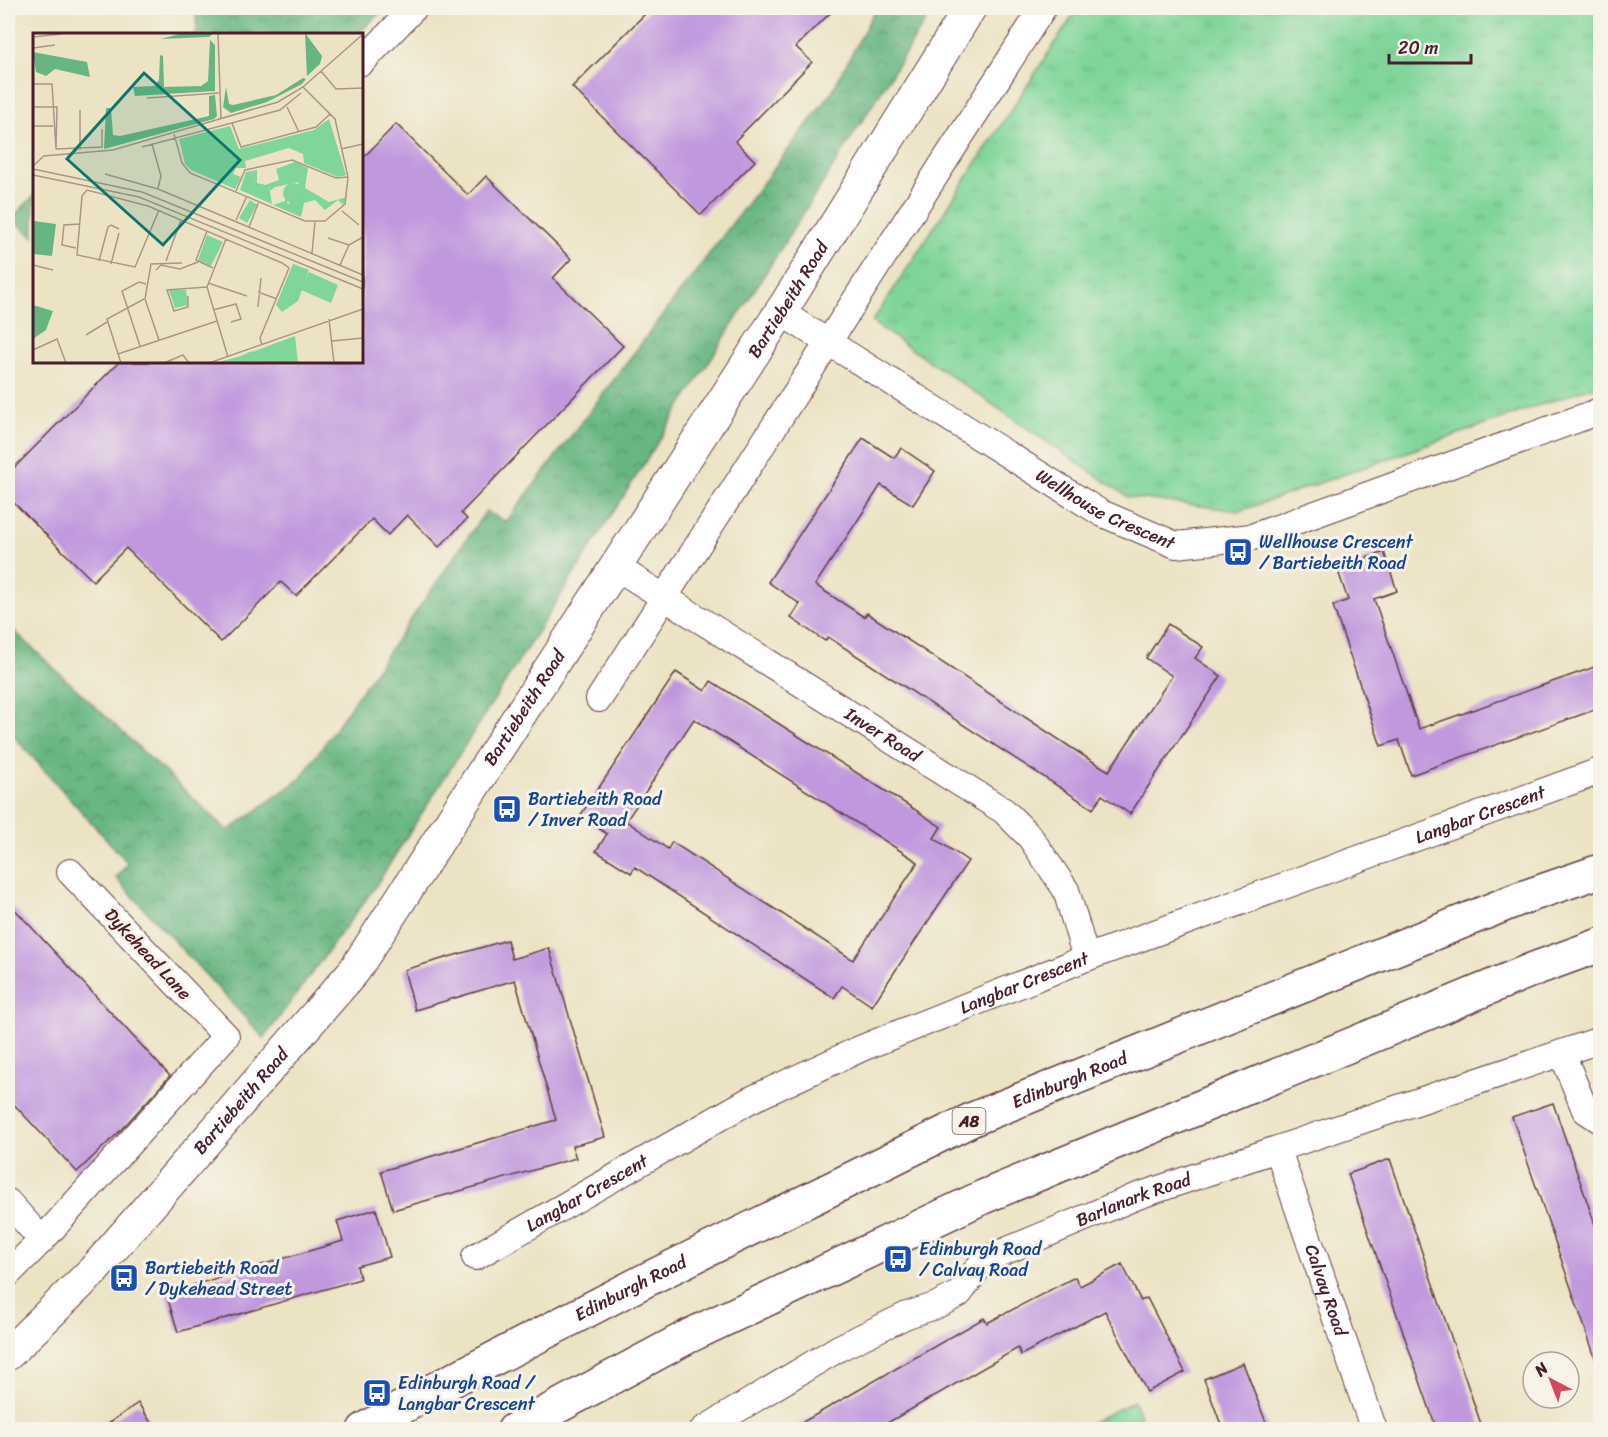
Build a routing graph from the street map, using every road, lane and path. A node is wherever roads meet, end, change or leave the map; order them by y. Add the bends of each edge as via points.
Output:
1 (414, 8) edge
2 (970, 8) edge
3 (1043, 8) edge
4 (363, 61) edge
5 (780, 312) junction
6 (827, 341) junction
7 (1600, 411) edge
8 (616, 567) junction
9 (664, 596) junction
10 (599, 699) dead end
11 (1600, 771) edge
12 (1600, 871) edge
13 (70, 872) dead end
14 (1600, 945) edge
15 (1086, 958) junction
16 (1600, 1040) edge
17 (1562, 1053) junction
18 (1600, 1120) edge
19 (1278, 1150) junction
20 (8, 1202) edge
21 (42, 1240) junction
22 (475, 1257) dead end
23 (8, 1274) edge
24 (8, 1354) edge
25 (364, 1430) edge
26 (514, 1430) edge
27 (703, 1430) edge
28 (1374, 1430) edge

1 - 4 street
2 - 5 street, Bartiebeith Road
3 - 6 street
5 - 6 street, Wellhouse Crescent
5 - 8 street, Bartiebeith Road
6 - 7 street, Wellhouse Crescent via 1101,513 1176,545 1252,537
6 - 9 street
8 - 9 street, Inver Road
8 - 24 street, Bartiebeith Road via 354,971 93,1271
9 - 10 street
9 - 15 street, Inver Road via 1004,811 1030,837 1066,890
11 - 15 street, Langbar Crescent
12 - 25 main road, Edinburgh Road / A8 via 1516,900 973,1119 644,1281
13 - 21 street, Dykehead Lane via 226,1036
14 - 26 main road via 983,1197 689,1336
15 - 22 street, Langbar Crescent via 862,1048 750,1100
16 - 17 street, Barlanark Road
17 - 18 street via 1585,1110
17 - 19 street, Barlanark Road
19 - 27 street, Barlanark Road via 1134,1197 984,1260 959,1294 839,1348
19 - 28 street, Calvay Road
20 - 21 street
21 - 23 street

